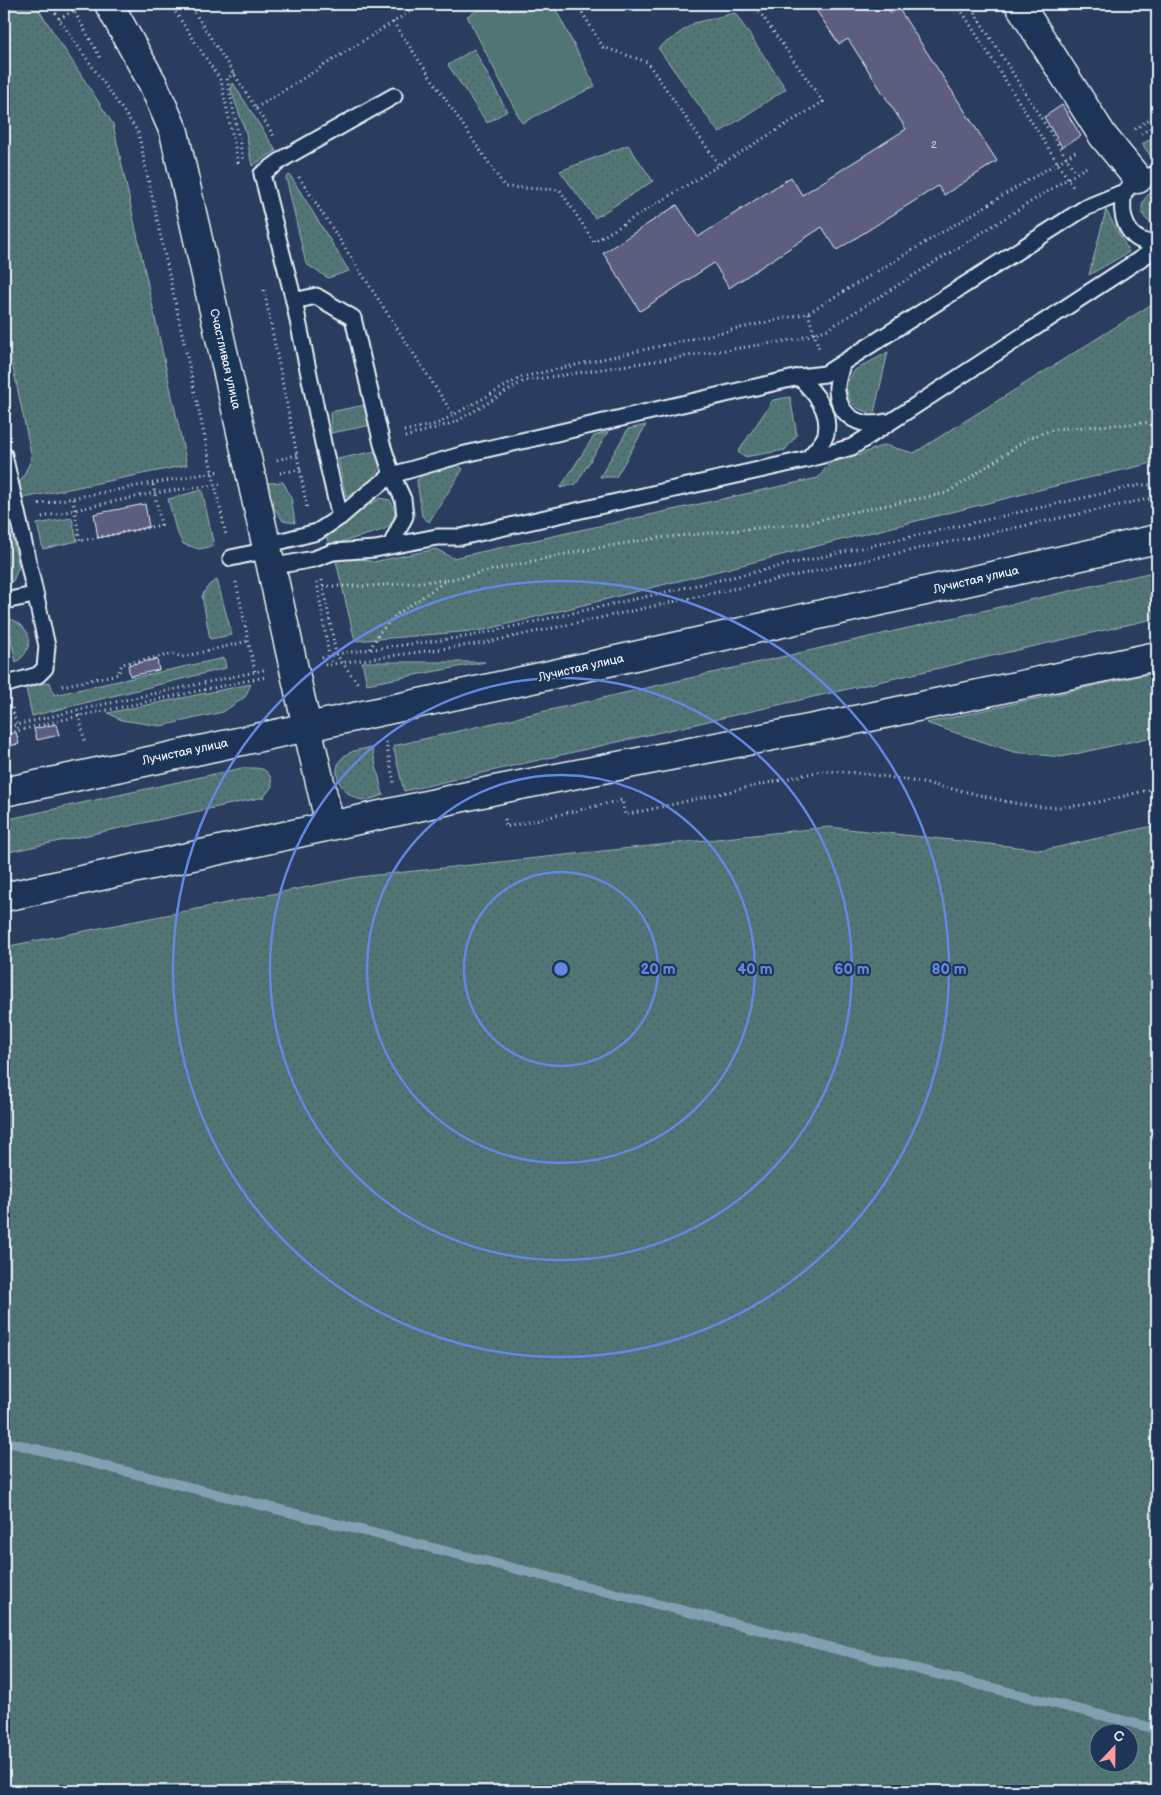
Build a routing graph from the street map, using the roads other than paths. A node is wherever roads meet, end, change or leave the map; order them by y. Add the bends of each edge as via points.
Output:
1 (109, 4) edge
2 (1019, 4) edge
3 (394, 96) dead end
4 (1140, 182) edge
5 (1157, 243) edge
6 (1157, 248) edge
7 (294, 301) junction
8 (842, 364) junction
9 (799, 377) junction
10 (893, 421) junction
11 (4, 455) edge
12 (808, 459) junction
13 (392, 475) junction
14 (340, 517) junction
15 (1157, 539) edge
16 (391, 545) junction
17 (268, 554) junction
18 (231, 558) road end
19 (34, 595) junction
20 (4, 601) edge
21 (1157, 656) edge
22 (4, 685) edge
23 (306, 728) junction
24 (4, 792) edge
25 (330, 825) junction
26 (4, 897) edge

1 - 17 main road, Счастливая улица via 153,84 174,132
2 - 4 main road via 1108,143
3 - 7 lane via 262,174
4 - 5 lane via 1121,206 1124,220 1134,236
4 - 8 lane via 1085,208
6 - 10 lane
7 - 13 lane via 316,296 353,318
7 - 14 lane
8 - 9 lane via 825,374
8 - 10 lane via 837,392 840,404 849,415 857,422 873,426
9 - 12 lane via 817,394 826,415 826,435
9 - 13 lane via 461,455
10 - 12 lane via 852,447
11 - 19 lane
12 - 16 lane via 461,537 437,536
13 - 14 lane
13 - 16 lane via 403,499 405,516
14 - 17 lane via 311,535
15 - 23 main road, Лучистая улица
16 - 17 lane via 333,552 314,560
17 - 18 lane
17 - 23 main road, Счастливая улица
19 - 20 lane
19 - 22 lane via 47,646 45,668 38,675
21 - 25 main road
23 - 24 main road, Лучистая улица
23 - 25 main road, Счастливая улица
25 - 26 main road

